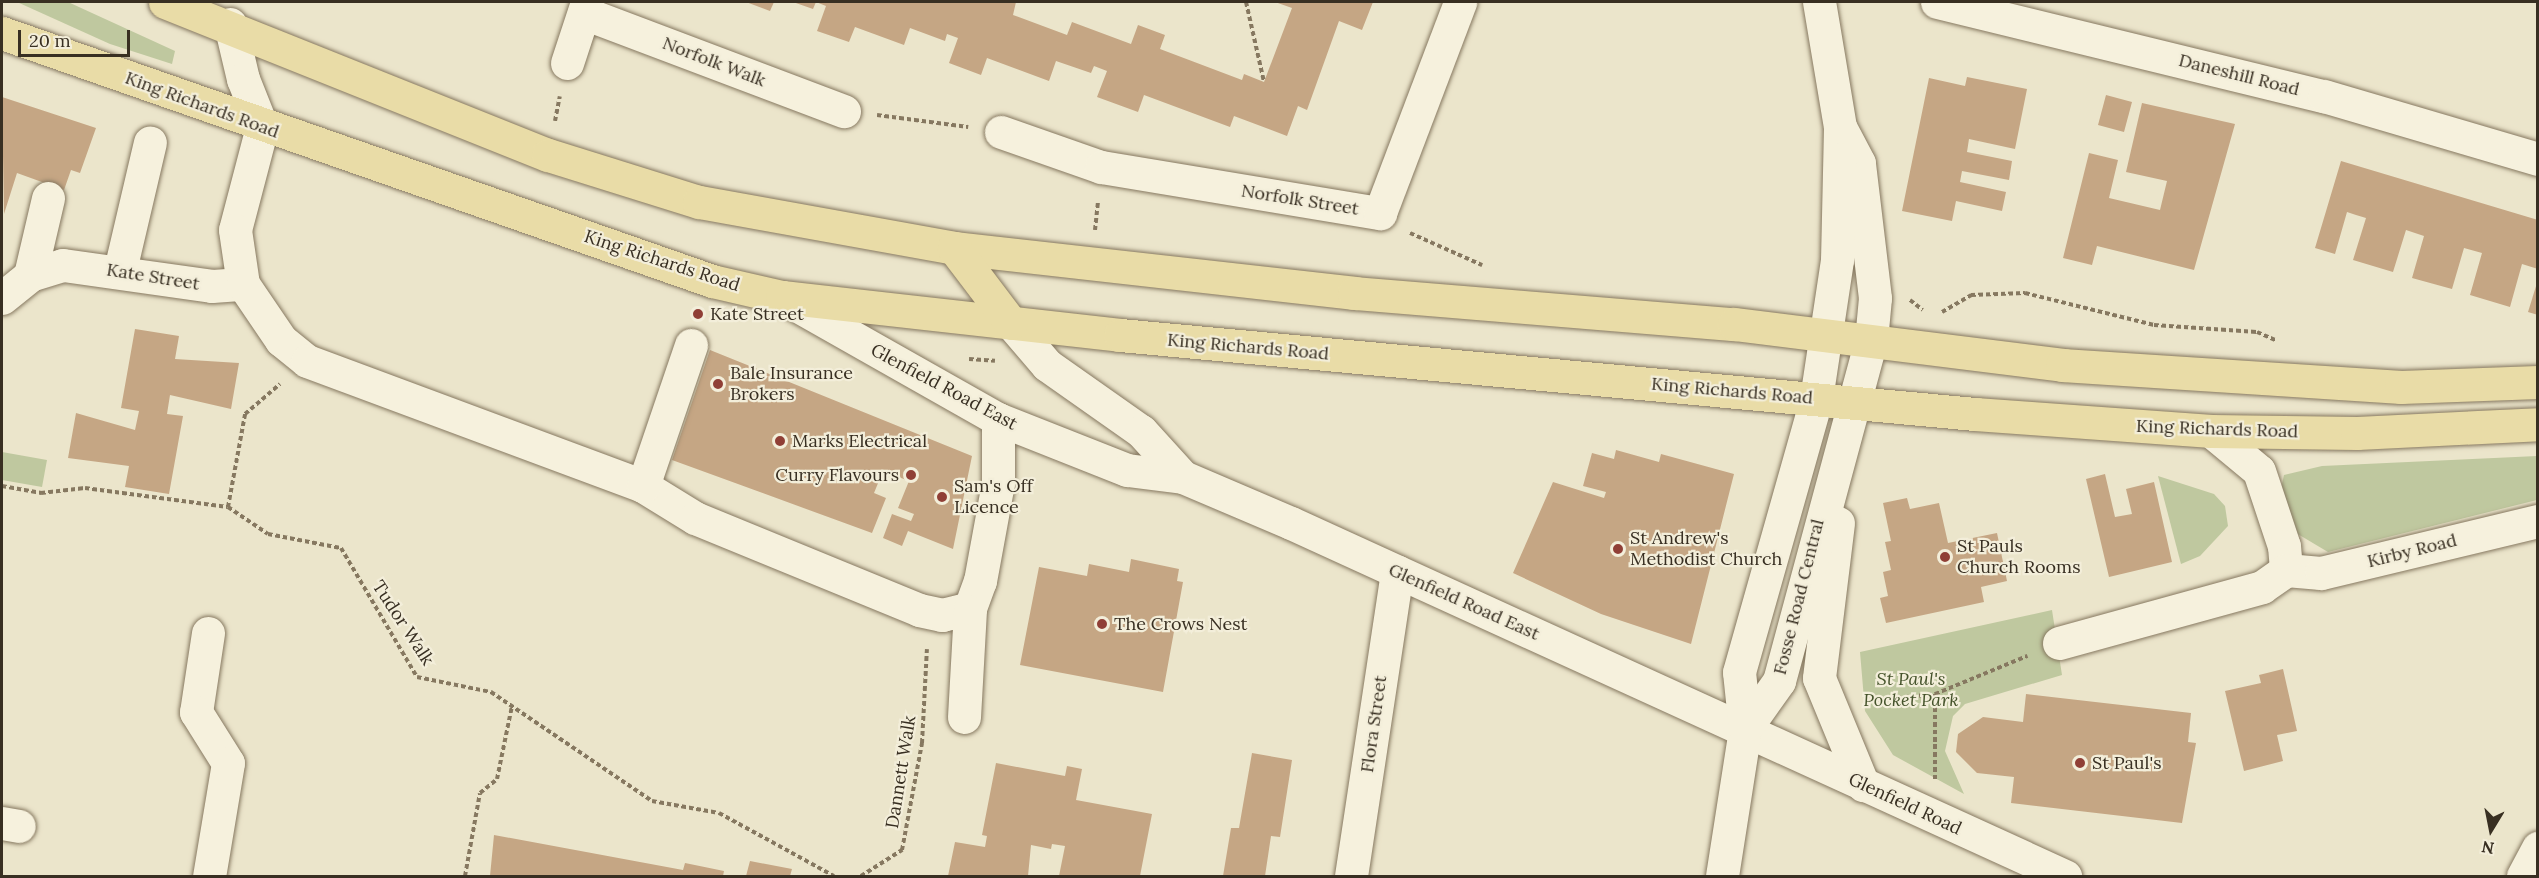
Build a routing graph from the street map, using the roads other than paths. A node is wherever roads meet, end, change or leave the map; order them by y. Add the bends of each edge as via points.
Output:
1 (165, 2) edge
2 (1460, 2) edge
3 (1820, 2) edge
4 (1937, 2) edge
5 (585, 7) edge
6 (230, 24) junction
7 (2, 33) edge
8 (567, 63) road end
9 (844, 111) road end
10 (262, 127) junction
11 (1840, 127) junction
12 (1001, 132) road end
13 (150, 142) dead end
14 (2538, 159) edge
15 (48, 198) dead end
16 (954, 248) junction
17 (120, 270) junction
18 (30, 275) junction
19 (243, 284) junction
20 (782, 297) junction
21 (2, 298) edge
22 (1011, 323) junction
23 (1825, 334) junction
24 (1871, 340) junction
25 (691, 345) dead end
26 (2538, 382) edge
27 (1816, 399) junction
28 (1858, 403) junction
29 (998, 418) junction
30 (2538, 424) edge
31 (2211, 431) junction
32 (1842, 456) junction
33 (1183, 477) junction
34 (643, 486) junction
35 (2538, 521) edge
36 (2286, 570) junction
37 (1397, 571) junction
38 (970, 608) junction
39 (208, 633) dead end
40 (2059, 643) road end
41 (964, 717) dead end
42 (1745, 729) junction
43 (1863, 785) junction
44 (2538, 848) edge
45 (209, 876) edge
46 (1351, 876) edge
47 (1722, 876) edge
48 (2065, 876) edge
49 (2523, 876) edge

1 - 6 main road
2 - 12 street, Norfolk Street via 1380,213 1101,167
3 - 11 street, Fosse Road Central
4 - 14 street, Daneshill Road via 2324,96
5 - 8 street
5 - 9 street, Norfolk Walk
6 - 10 street via 243,79
6 - 16 main road via 548,155 699,201
7 - 10 main road, King Richards Road
10 - 19 street via 235,230
10 - 20 main road, King Richards Road via 712,281
11 - 23 street, Fosse Road Central via 1837,260
11 - 24 street, Fosse Road Central via 1859,163 1875,298
13 - 17 street
15 - 18 street
16 - 22 main road
16 - 23 main road via 1353,293
17 - 18 street, Kate Street via 63,265
17 - 19 street, Kate Street via 212,286
18 - 21 street
19 - 34 street via 281,340 307,361
20 - 22 main road, King Richards Road
20 - 29 street, Glenfield Road East
22 - 27 main road, King Richards Road
22 - 33 street, Glenfield Road East via 1047,365 1141,431
23 - 24 main road
23 - 27 street, Fosse Road Central
24 - 26 main road via 2062,365 2255,380 2401,387
24 - 28 street, Fosse Road Central
25 - 34 street
27 - 28 main road, King Richards Road
27 - 42 street, Fosse Road Central via 1739,672
28 - 31 main road, King Richards Road
28 - 32 street, Fosse Road Central
29 - 33 street, Glenfield Road East via 1126,470
29 - 38 street via 998,483 991,532
30 - 31 main road, King Richards Road via 2357,433
31 - 36 street via 2259,471 2284,546
32 - 42 street, Fosse Road Central via 1820,512 1779,681
32 - 43 street, Fosse Road Central via 1819,678
33 - 37 street, Glenfield Road East
34 - 38 street via 695,518 929,613 956,614
35 - 36 street, Kirby Road via 2321,573
36 - 40 street via 2262,587
37 - 42 street, Glenfield Road East
37 - 46 street, Flora Street via 1364,706
38 - 41 street
39 - 45 street via 196,712 228,763
42 - 43 street, Glenfield Road
42 - 47 street
43 - 48 street, Glenfield Road
44 - 49 street

